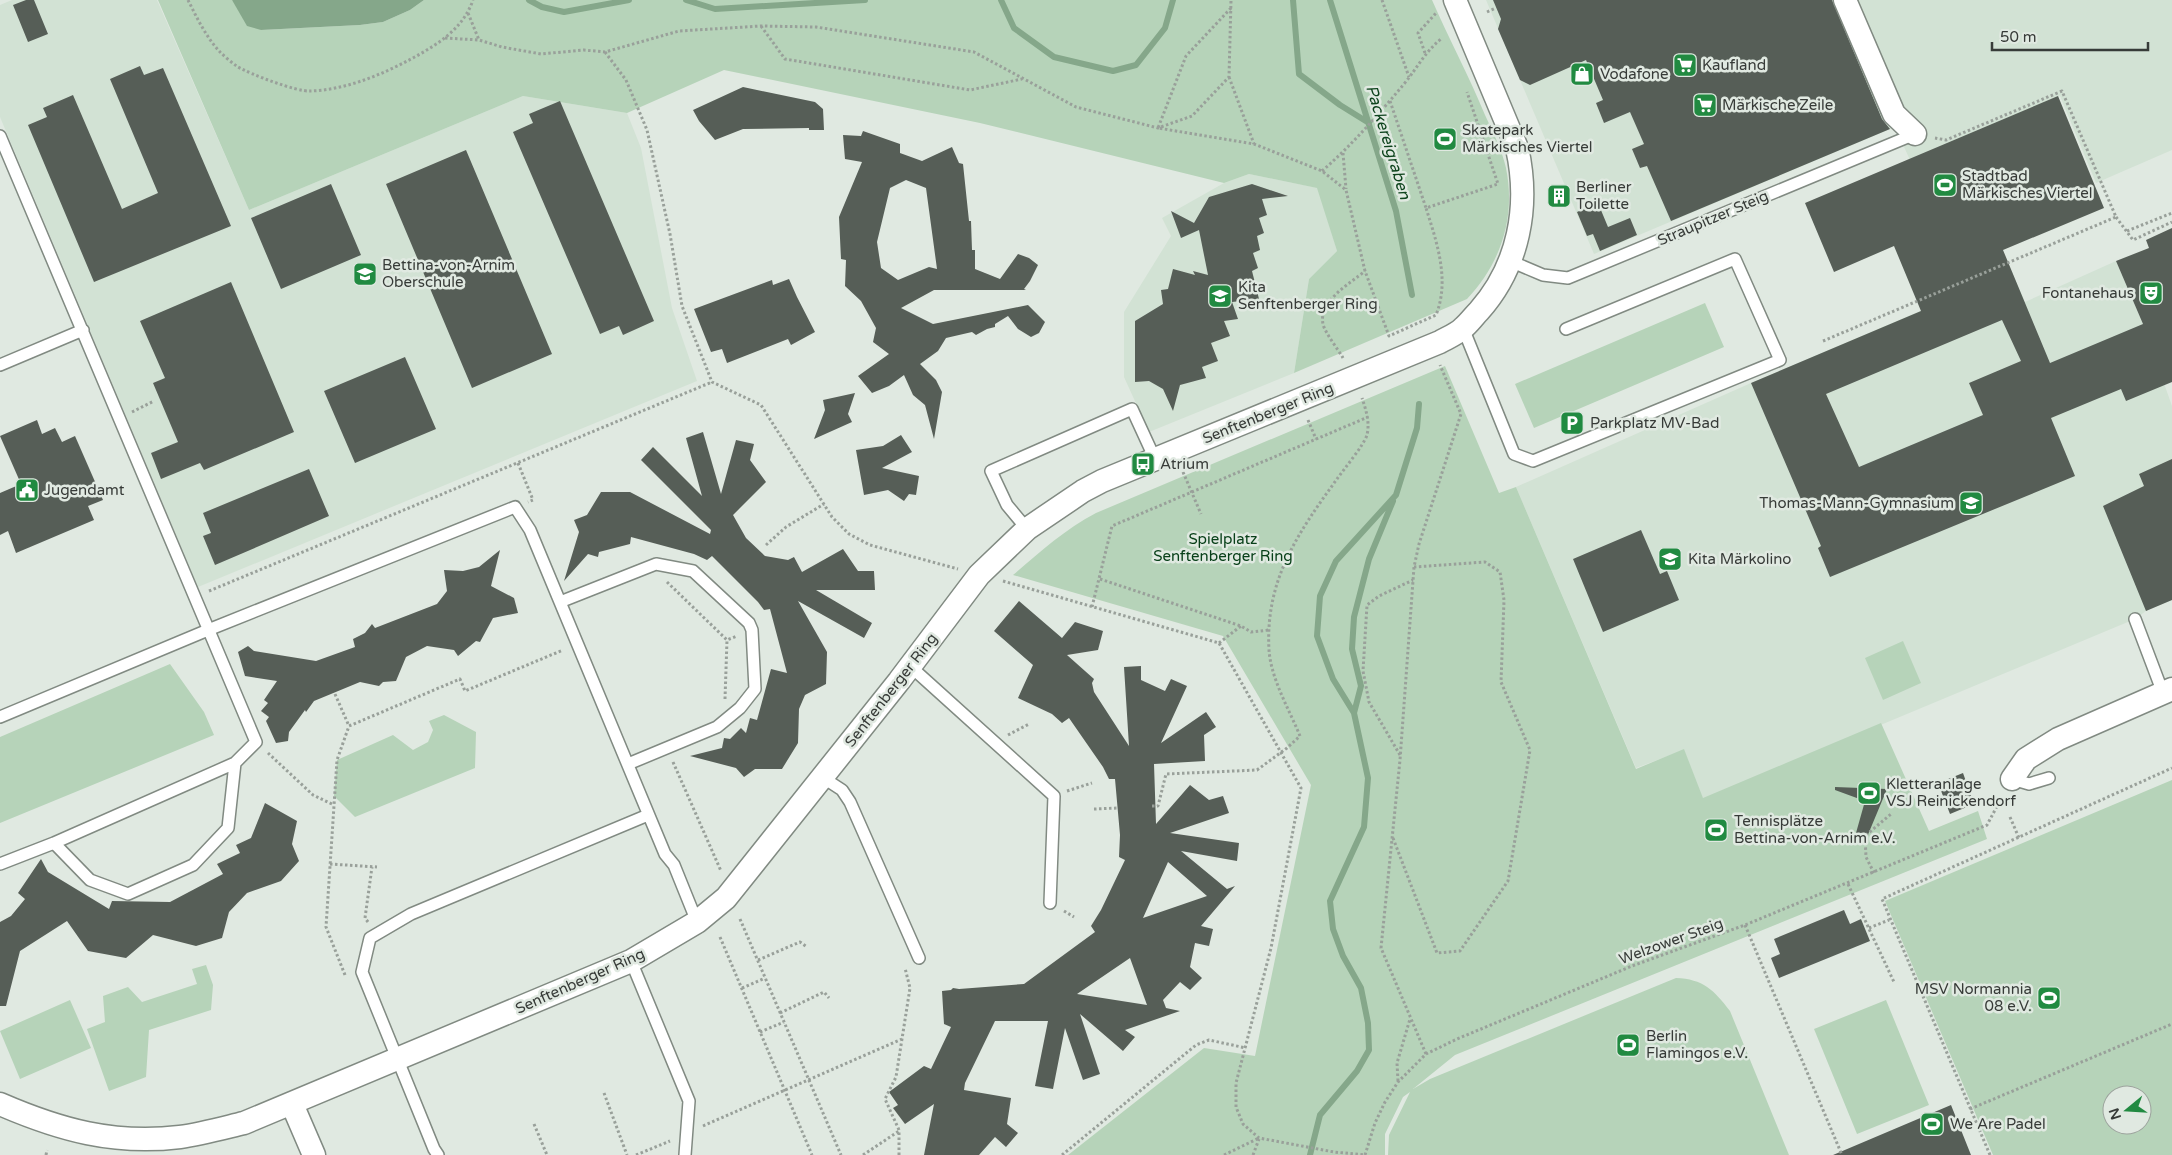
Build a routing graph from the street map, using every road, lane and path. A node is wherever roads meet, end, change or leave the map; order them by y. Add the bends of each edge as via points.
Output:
1 (188, 0) edge
2 (473, 0) edge
3 (1231, 0) edge
4 (1382, 0) edge
5 (1845, 0) edge
6 (1447, 5) edge
7 (1232, 7) junction
8 (1496, 8) dead end
9 (1486, 12) dead end
10 (468, 13) junction
11 (761, 26) junction
12 (445, 38) junction
13 (1441, 39) dead end
14 (479, 40) junction
15 (605, 52) junction
16 (1425, 53) junction
17 (1229, 77) junction
18 (1409, 78) junction
19 (1023, 79) junction
20 (1467, 92) dead end
21 (1390, 101) junction
22 (1158, 128) junction
23 (1915, 134) junction
24 (0, 136) edge
25 (1254, 144) junction
26 (1344, 152) junction
27 (1322, 172) junction
28 (1346, 190) junction
29 (1426, 208) junction
30 (2172, 213) edge
31 (2116, 217) junction
32 (2172, 222) edge
33 (2127, 232) junction
34 (1510, 261) junction
35 (1365, 271) junction
36 (1463, 328) junction
37 (1566, 329) dead end
38 (83, 330) junction
39 (1823, 340) dead end
40 (1343, 358) dead end
41 (1439, 364) dead end
42 (0, 365) edge
43 (712, 382) junction
44 (1362, 398) dead end
45 (154, 402) dead end
46 (1368, 417) junction
47 (118, 418) junction
48 (1308, 420) dead end
49 (1316, 439) junction
50 (1155, 459) junction
51 (518, 463) junction
52 (1183, 472) dead end
53 (1192, 492) junction
54 (824, 504) junction
55 (515, 507) junction
56 (1201, 514) dead end
57 (1027, 529) junction
58 (766, 545) dead end
59 (650, 566) junction
60 (1414, 567) junction
61 (958, 569) dead end
62 (1100, 579) junction
63 (1413, 580) junction
64 (1001, 581) dead end
65 (195, 596) junction
66 (560, 602) junction
67 (1092, 606) junction
68 (2135, 619) dead end
69 (1241, 626) junction
70 (208, 630) junction
71 (752, 630) junction
72 (1269, 630) junction
73 (727, 640) junction
74 (1219, 642) junction
75 (577, 643) junction
76 (910, 666) junction
77 (2168, 691) edge
78 (335, 694) dead end
79 (0, 717) edge
80 (725, 721) junction
81 (1029, 724) dead end
82 (349, 726) junction
83 (995, 743) junction
84 (667, 748) junction
85 (265, 750) dead end
86 (1281, 753) junction
87 (1400, 756) junction
88 (235, 763) junction
89 (628, 764) junction
90 (2172, 768) edge
91 (822, 777) junction
92 (2049, 778) dead end
93 (2012, 779) junction
94 (1092, 783) dead end
95 (1054, 796) junction
96 (334, 805) junction
97 (1152, 806) dead end
98 (1118, 808) dead end
99 (1094, 809) dead end
100 (1891, 814) dead end
101 (648, 815) junction
102 (2010, 817) dead end
103 (1393, 836) junction
104 (2019, 838) junction
105 (54, 843) junction
106 (0, 864) edge
107 (330, 864) junction
108 (372, 867) junction
109 (377, 867) dead end
110 (1874, 873) junction
111 (723, 876) dead end
112 (1848, 884) junction
113 (1050, 903) dead end
114 (740, 919) dead end
115 (1889, 920) dead end
116 (697, 922) junction
117 (1745, 925) junction
118 (1869, 928) junction
119 (376, 934) junction
120 (720, 937) dead end
121 (807, 947) dead end
122 (919, 958) dead end
123 (758, 960) junction
124 (631, 961) junction
125 (904, 965) dead end
126 (765, 978) junction
127 (347, 979) dead end
128 (1894, 982) dead end
129 (742, 988) junction
130 (829, 998) dead end
131 (780, 1013) junction
132 (1410, 1019) junction
133 (784, 1022) junction
134 (2172, 1024) edge
135 (760, 1032) junction
136 (902, 1039) junction
137 (1246, 1048) junction
138 (1426, 1054) junction
139 (397, 1058) junction
140 (809, 1081) junction
141 (1398, 1082) junction
142 (785, 1091) junction
143 (604, 1093) dead end
144 (0, 1104) edge
145 (292, 1104) junction
146 (1970, 1109) junction
147 (534, 1124) dead end
148 (900, 1130) junction
149 (687, 1134) junction
150 (1259, 1138) junction
151 (47, 1150) dead end
152 (46, 1155) edge
153 (314, 1155) edge
154 (438, 1155) edge
155 (547, 1155) edge
156 (627, 1155) edge
157 (636, 1155) edge
158 (685, 1155) edge
159 (812, 1155) edge
160 (841, 1155) edge
161 (863, 1155) edge
162 (899, 1155) edge
163 (1062, 1155) edge
164 (1224, 1155) edge
165 (1253, 1155) edge
166 (1364, 1155) edge
167 (1842, 1155) edge
168 (1990, 1155) edge

1 - 12 path via 219,51 237,66 308,92 349,85 396,67
2 - 10 path
3 - 7 path
4 - 18 path
5 - 23 street via 1894,114
6 - 16 path via 1418,33
6 - 34 street, Senftenberger Ring via 1517,148 1522,168 1521,222
7 - 17 path
7 - 22 path via 1186,56
8 - 9 path
10 - 12 path
10 - 14 path
11 - 15 path via 679,31
11 - 19 path via 816,27 974,52
11 - 19 path via 785,59 970,90
12 - 14 path
13 - 16 path
14 - 15 path via 541,54 584,50
15 - 43 path via 626,80 647,130 682,306
16 - 18 path
17 - 22 path via 1192,116
17 - 25 path
18 - 21 path
19 - 22 path via 1076,108
20 - 29 path via 1498,184
21 - 26 path
21 - 29 path
22 - 25 path
23 - 31 path via 1946,140 2062,91
23 - 34 lane, Straupitzer Steig via 1568,278 1542,276
24 - 38 lane
25 - 27 path
26 - 27 path
26 - 28 path
27 - 28 path
28 - 35 path
29 - 35 path via 1442,268 1441,303 1436,316 1389,336
30 - 33 path
31 - 33 path
31 - 39 path
32 - 33 path via 2133,240
34 - 36 street, Senftenberger Ring via 1491,297
35 - 40 path via 1324,309 1323,324
36 - 37 lane via 1514,454 1533,461 1780,360 1735,260
36 - 50 street, Senftenberger Ring via 1440,342
38 - 42 lane
38 - 47 lane
41 - 60 path via 1461,414
43 - 51 path
43 - 54 path via 762,405
44 - 46 path
45 - 47 path
46 - 49 path
46 - 72 path via 1366,436 1283,562
47 - 65 lane
48 - 49 path
49 - 53 path
50 - 57 street, Senftenberger Ring via 1083,491
50 - 57 lane via 1132,409 991,471 1007,505
51 - 55 path via 533,500
51 - 65 path
52 - 53 path
53 - 56 path
53 - 62 path via 1112,526
54 - 58 path via 786,527
54 - 61 path via 849,534 870,545
55 - 66 lane via 530,530
55 - 70 lane
57 - 76 street, Senftenberger Ring via 979,575
59 - 66 lane
59 - 71 lane via 656,564 693,571 749,623
59 - 73 path
60 - 63 path
60 - 103 path via 1486,562 1500,572 1504,600 1501,682 1530,750 1508,881 1460,951 1437,953
62 - 67 path
62 - 69 path
63 - 87 path
63 - 87 path via 1366,605 1363,671 1369,702
64 - 67 path
65 - 70 lane
66 - 75 lane
67 - 74 path
68 - 77 lane
69 - 72 path via 1251,632
69 - 74 path
70 - 79 lane
70 - 88 lane via 256,742
71 - 73 path
71 - 80 lane via 755,689
72 - 86 path via 1273,670 1300,736
73 - 80 path
74 - 86 path
75 - 82 path via 465,692 460,679
75 - 89 lane
76 - 83 lane
76 - 91 street, Senftenberger Ring
77 - 93 street via 2058,739 2026,759
78 - 82 path
80 - 84 lane
81 - 83 path
82 - 96 path via 337,760
83 - 95 lane
84 - 89 lane
84 - 111 path
85 - 96 path via 313,795
86 - 97 path via 1257,770 1166,774 1158,806
86 - 137 path via 1301,788 1271,948
87 - 103 path
88 - 105 lane
88 - 105 lane via 228,828 194,865 128,894 90,880
89 - 101 lane
90 - 104 path
91 - 116 street, Senftenberger Ring via 726,898
91 - 122 lane via 842,790 850,802
92 - 93 lane via 2029,784
93 - 110 path, Welzower Steig via 1987,826
94 - 95 path
95 - 113 lane
96 - 107 path
98 - 99 path
100 - 110 path via 1865,836 1866,857
101 - 116 lane via 665,854 674,865
101 - 119 lane via 412,914
102 - 104 path
103 - 132 path via 1382,948
104 - 146 path via 1882,899
105 - 106 lane
107 - 108 path
107 - 127 path via 326,927
108 - 109 path
108 - 119 path via 365,918
110 - 112 path, Welzower Steig
112 - 117 path, Welzower Steig
112 - 118 path
114 - 123 path
115 - 118 path
116 - 124 street, Senftenberger Ring
117 - 138 path, Welzower Steig via 1632,966
117 - 167 path
118 - 128 path
119 - 139 lane via 370,938 362,972
120 - 129 path
121 - 123 path via 800,942
123 - 126 path
124 - 139 street, Senftenberger Ring
124 - 149 lane via 689,1101
125 - 136 path via 910,988
126 - 129 path
126 - 131 path
129 - 135 path
130 - 131 path via 824,992
131 - 133 path
132 - 138 path
132 - 141 path via 1397,1063
133 - 135 path
133 - 140 path
134 - 146 path
135 - 142 path
136 - 140 path
136 - 148 path via 896,1077 886,1099
137 - 150 path via 1236,1083 1236,1107 1243,1124
137 - 163 path via 1209,1040 1196,1045
138 - 141 path, Welzower Steig
139 - 145 street, Senftenberger Ring
139 - 154 lane
140 - 142 path
140 - 160 path
141 - 166 path, Welzower Steig via 1375,1123
142 - 149 path
142 - 159 path
143 - 156 path
144 - 145 street, Senftenberger Ring via 68,1130 104,1138 144,1140 181,1137 244,1123
145 - 153 street
146 - 168 path
147 - 155 path
148 - 161 path
148 - 162 path
149 - 157 path
149 - 158 lane
150 - 164 path
150 - 165 path
150 - 166 path
151 - 152 path

